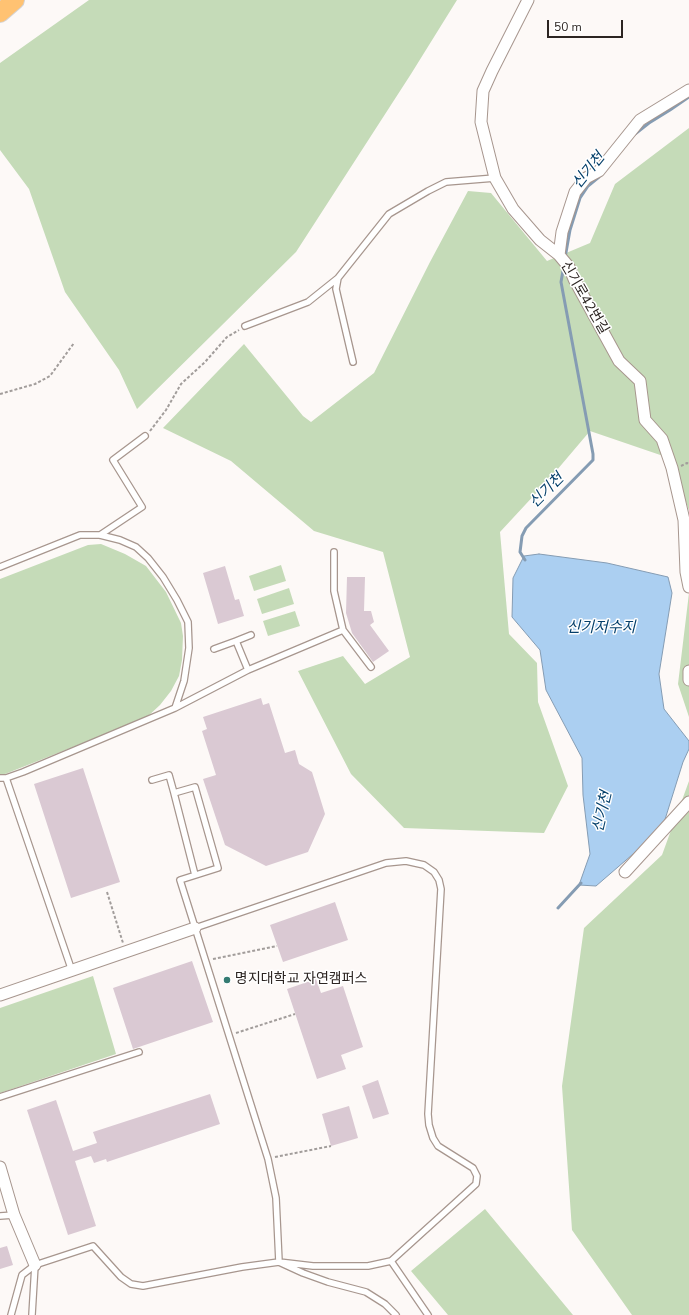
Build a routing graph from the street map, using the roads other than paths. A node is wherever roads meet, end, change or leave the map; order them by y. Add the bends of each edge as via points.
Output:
1 (15, 0) edge
2 (528, 0) edge
3 (0, 12) edge
4 (689, 90) edge
5 (495, 178) junction
6 (559, 255) junction
7 (338, 278) junction
8 (245, 326) road end
9 (354, 362) dead end
10 (145, 436) road end
11 (100, 535) junction
12 (334, 552) dead end
13 (0, 567) edge
14 (689, 587) edge
15 (343, 630) junction
16 (251, 635) dead end
17 (236, 641) junction
18 (214, 649) dead end
19 (371, 667) dead end
20 (248, 670) junction
21 (689, 671) edge
22 (689, 680) edge
23 (174, 708) junction
24 (3, 778) edge
25 (152, 780) dead end
26 (174, 793) junction
27 (689, 802) edge
28 (625, 872) dead end
29 (195, 875) junction
30 (195, 928) junction
31 (72, 971) junction
32 (0, 995) edge
33 (139, 1052) dead end
34 (0, 1096) edge
35 (0, 1167) edge
36 (14, 1215) junction
37 (0, 1216) edge
38 (390, 1261) junction
39 (279, 1262) junction
40 (35, 1265) junction
41 (11, 1315) edge
42 (32, 1315) edge
43 (396, 1315) edge
44 (428, 1315) edge

1 - 3 highway
2 - 5 street, 신기로42번길 via 483,91 481,122
4 - 6 street via 640,120 599,171 586,178 575,192 562,232
5 - 6 street, 신기로42번길 via 514,209 540,240
5 - 7 lane via 446,182 389,214
6 - 14 street, 신기로42번길 via 569,267 619,361 640,381 645,420 662,439 674,476 684,520
7 - 8 lane via 308,302
7 - 9 lane via 336,289
10 - 11 lane via 113,460 142,507
11 - 13 lane via 80,535
11 - 23 lane via 136,547 148,558 163,577 188,622 189,648 184,681
12 - 15 lane via 334,591
15 - 19 lane
15 - 20 lane
16 - 17 lane
17 - 18 lane
17 - 20 lane
20 - 23 lane
21 - 22 street
23 - 24 lane
24 - 31 lane
25 - 26 lane via 168,775
26 - 29 lane
26 - 29 lane via 195,787 218,868
27 - 28 street
29 - 30 lane via 180,880
30 - 31 street
30 - 38 lane via 386,863 406,861 424,865 434,872 439,880 441,889 429,1125 438,1146 473,1168 477,1176 476,1184
30 - 39 lane via 268,1159 276,1198
31 - 32 street
33 - 34 lane
35 - 36 street
36 - 37 lane
36 - 40 street
38 - 39 lane via 368,1266 313,1266
38 - 44 lane
39 - 40 lane via 242,1266 143,1286 130,1284 121,1277 93,1246
39 - 43 lane via 328,1282 366,1292 385,1304
40 - 41 lane via 22,1274
40 - 42 lane

